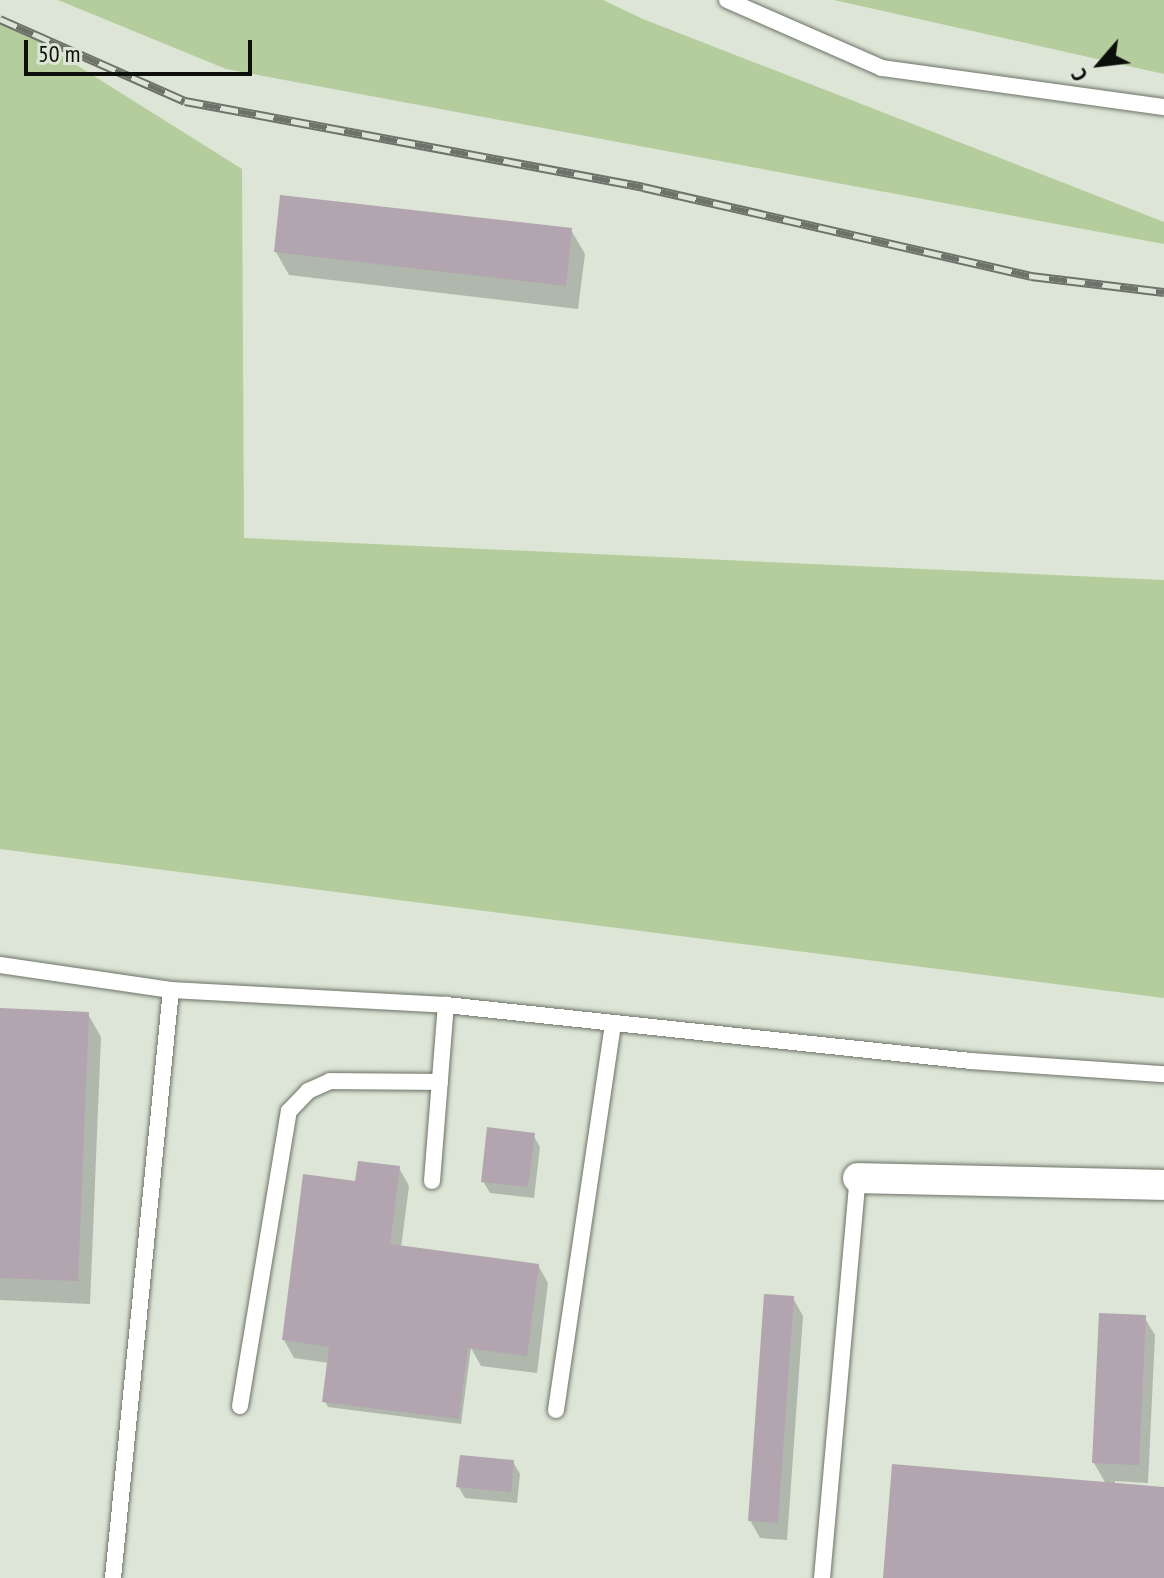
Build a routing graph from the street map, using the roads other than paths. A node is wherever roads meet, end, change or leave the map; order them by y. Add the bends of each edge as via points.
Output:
1 (727, 0) edge
2 (1164, 107) edge
3 (0, 965) edge
4 (171, 990) junction
5 (446, 1005) junction
6 (613, 1026) junction
7 (1164, 1074) edge
8 (440, 1082) junction
9 (858, 1178) joint
10 (432, 1181) dead end
11 (1164, 1185) edge
12 (240, 1406) dead end
13 (556, 1410) dead end
14 (113, 1578) edge
15 (822, 1578) edge

1 - 2 lane via 882,68
3 - 4 lane
4 - 5 lane
4 - 14 lane
5 - 6 lane
5 - 8 lane
6 - 7 lane
6 - 13 lane
8 - 10 lane
8 - 12 lane via 330,1081 308,1091 289,1111
9 - 11 street
9 - 15 lane

